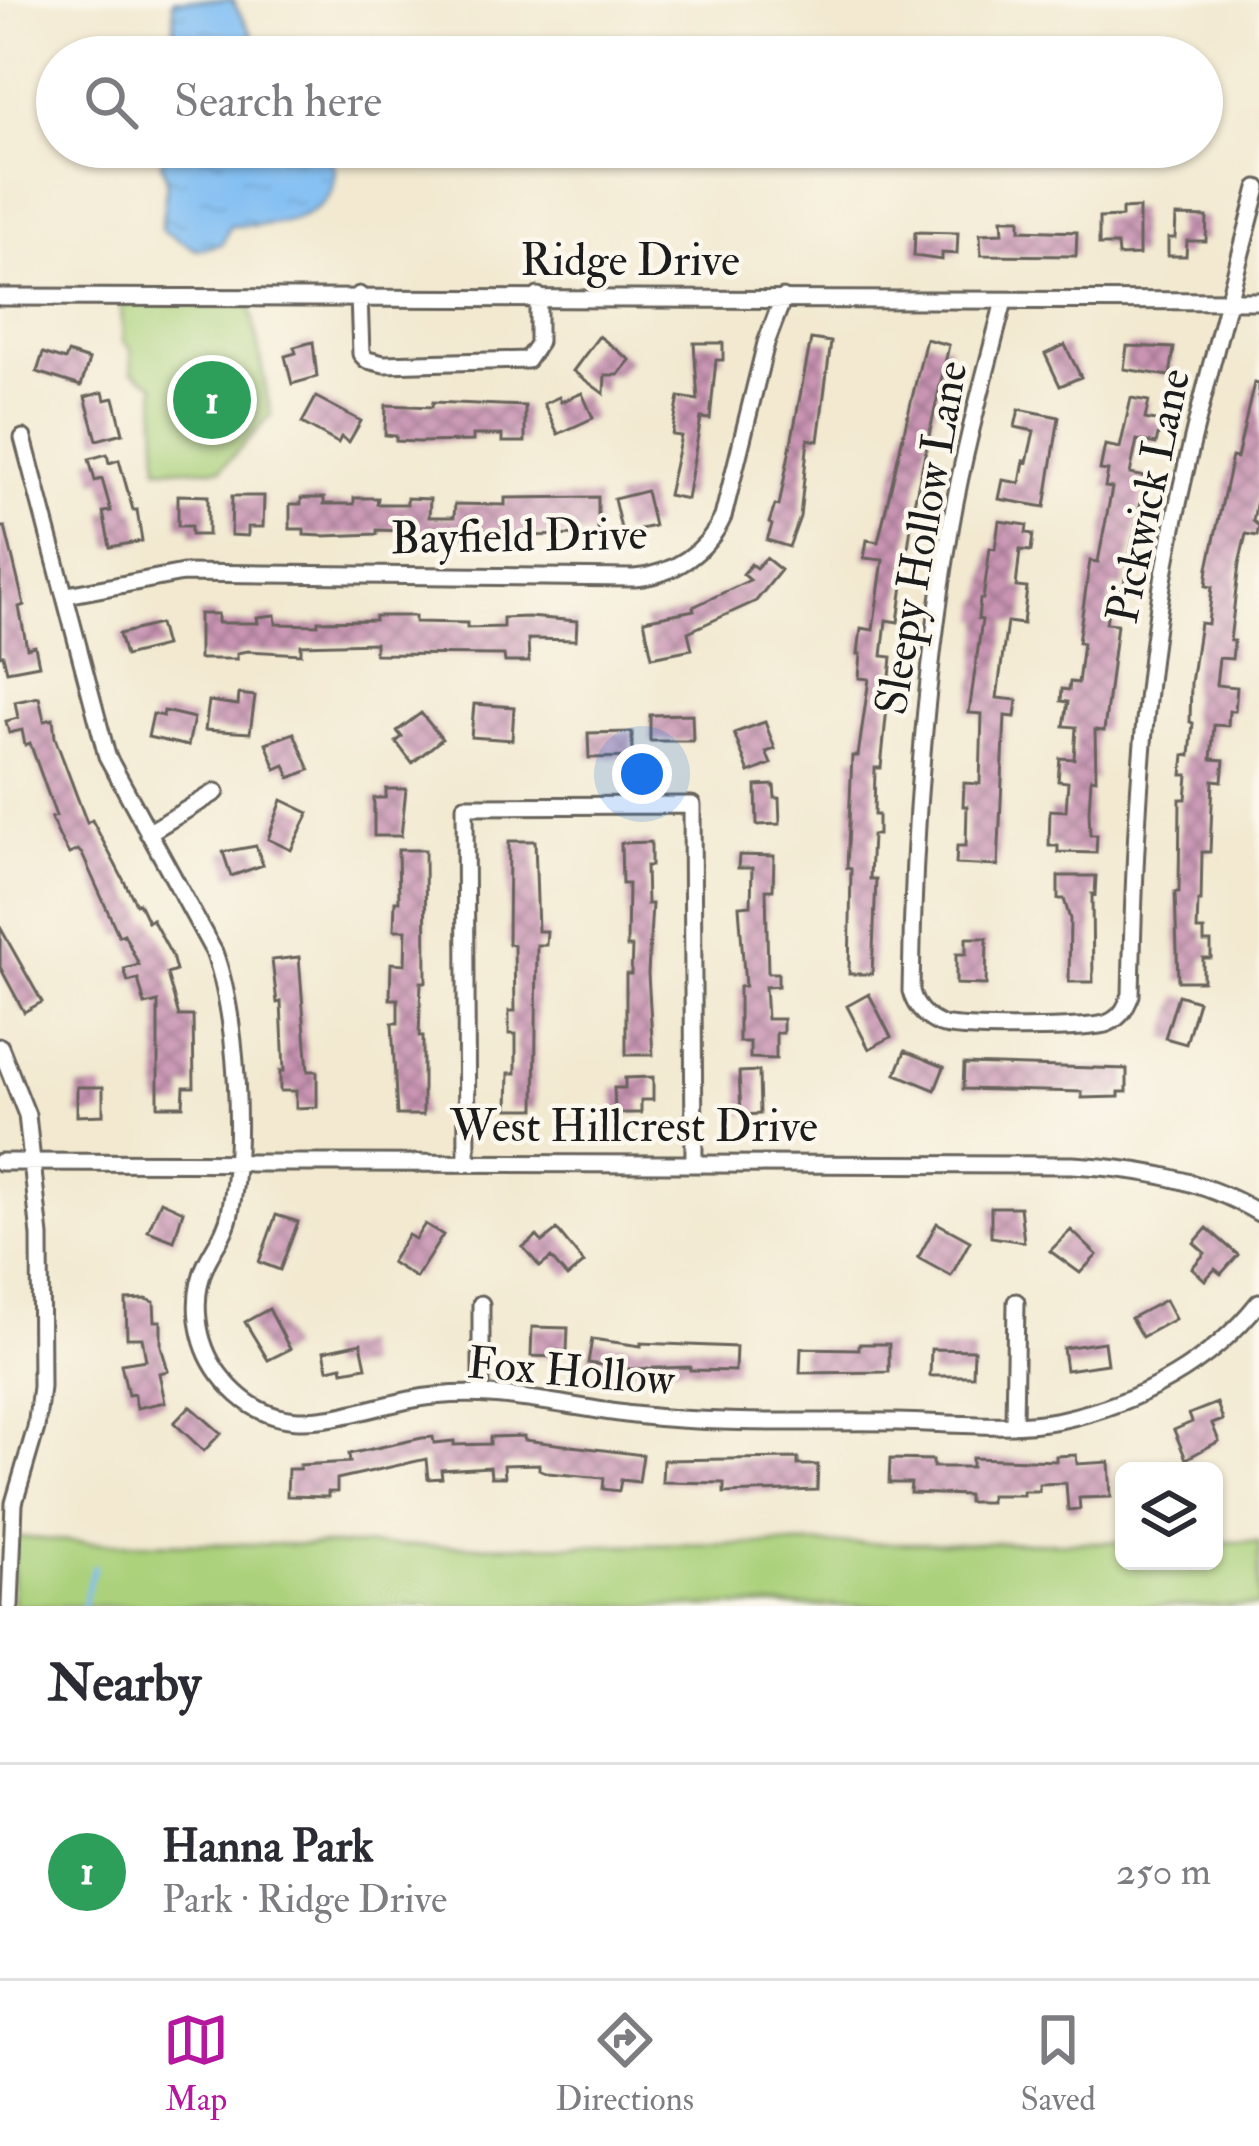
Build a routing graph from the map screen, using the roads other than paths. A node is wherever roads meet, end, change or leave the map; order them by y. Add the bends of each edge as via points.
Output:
1 (1258, 188) edge
2 (359, 296) junction
3 (538, 296) junction
4 (0, 297) edge
5 (784, 298) junction
6 (1004, 301) junction
7 (1259, 301) edge
8 (1228, 302) junction
9 (23, 438) dead end
10 (67, 595) junction
11 (216, 792) dead end
12 (1134, 824) joint
13 (148, 833) junction
14 (0, 1047) edge
15 (34, 1161) junction
16 (0, 1162) edge
17 (235, 1162) junction
18 (466, 1162) junction
19 (694, 1163) junction
20 (1259, 1213) edge
21 (1016, 1302) dead end
22 (1259, 1302) edge
23 (481, 1304) dead end
24 (481, 1392) junction
25 (1015, 1423) junction
26 (10, 1606) edge

1 - 8 street, Pickwick Lane
2 - 3 street, Ridge Drive
2 - 3 street via 361,354 384,364 527,361 538,344
2 - 4 street, Ridge Drive
3 - 5 street, Ridge Drive
5 - 6 street, Ridge Drive
5 - 10 street, Bayfield Drive via 723,517 669,572 183,574
6 - 8 street, Ridge Drive
6 - 12 street, Sleepy Hollow Lane via 951,521 916,789 914,1004 949,1027 1091,1027 1118,1017 1131,995
7 - 8 street, Ridge Drive
8 - 12 street, Pickwick Lane via 1162,589
9 - 10 street, Fox Hollow
10 - 13 street, Fox Hollow via 107,756
11 - 13 street
13 - 17 street, Fox Hollow via 224,979 234,1039
14 - 15 street via 27,1115
15 - 16 street, West Hillcrest Drive
15 - 17 street, West Hillcrest Drive
15 - 26 street via 41,1387 14,1503
17 - 18 street, West Hillcrest Drive
17 - 24 street, Fox Hollow via 230,1213 204,1266 196,1305 208,1357 237,1394 265,1412 311,1423
18 - 19 street, West Hillcrest Drive
18 - 19 street via 465,806 692,806
19 - 20 street, West Hillcrest Drive via 1138,1169 1203,1186
21 - 25 street
22 - 25 street, Fox Hollow via 1218,1346 1138,1396 1055,1421
23 - 24 street
24 - 25 street, Fox Hollow via 699,1420

